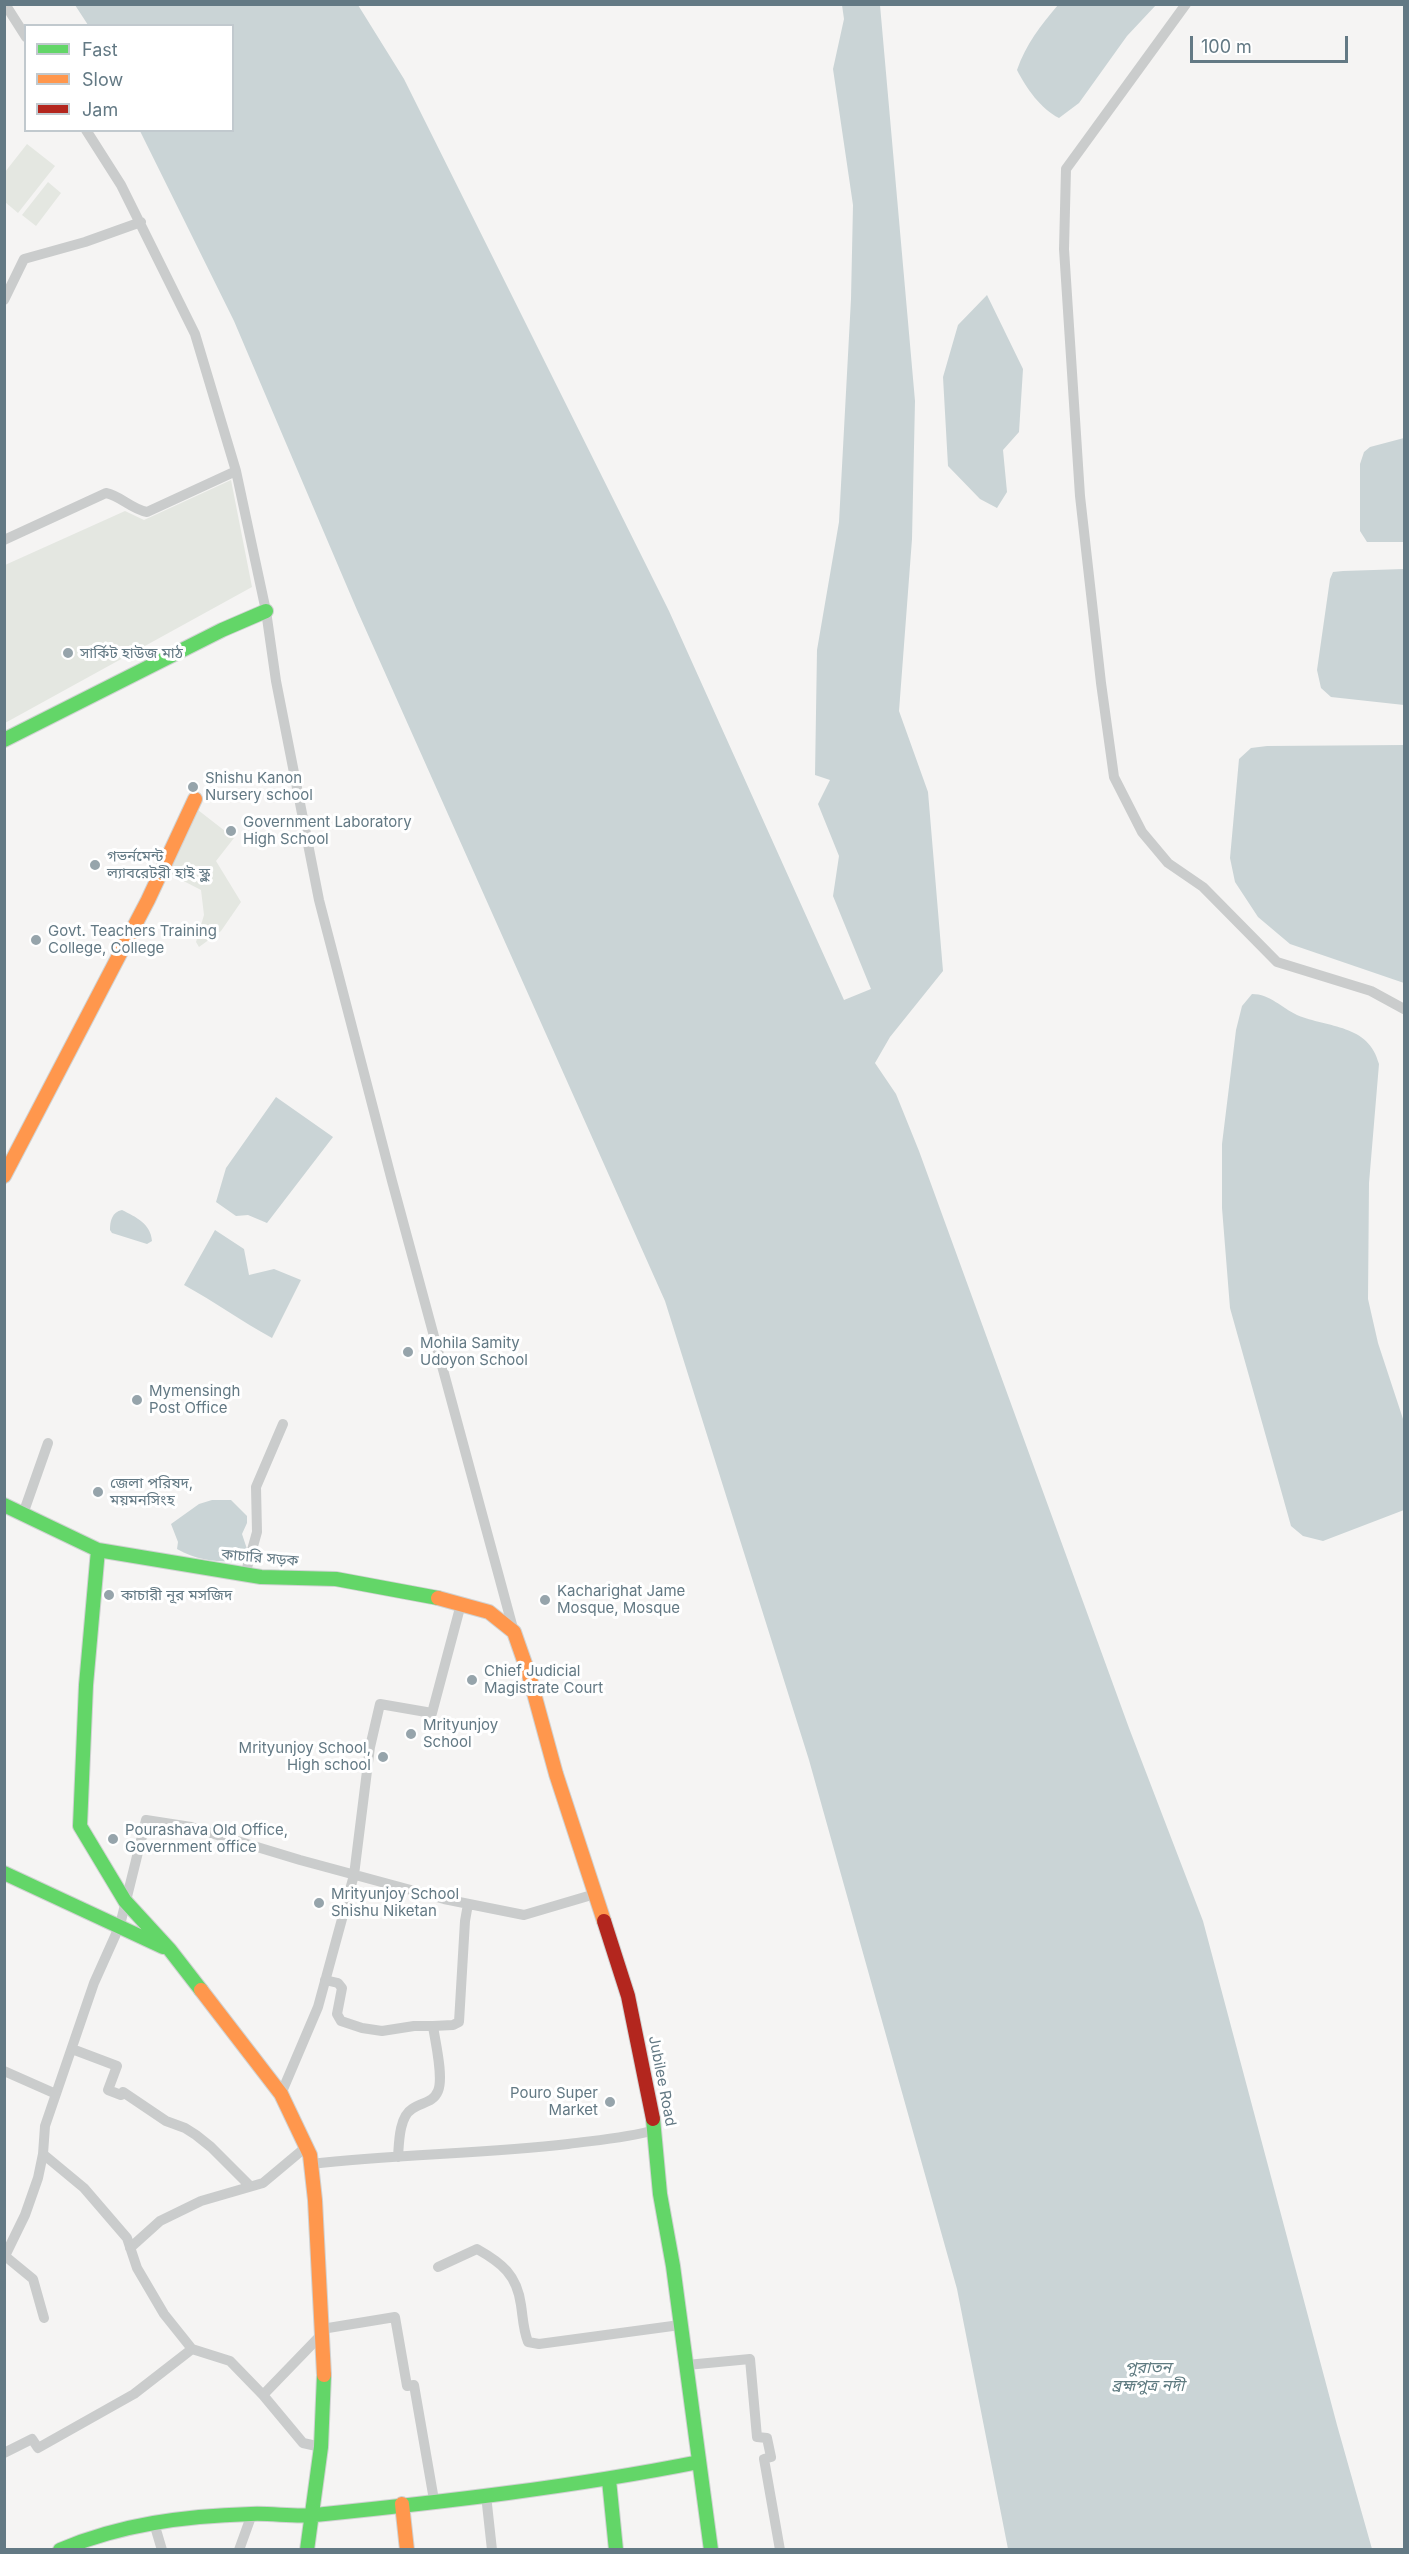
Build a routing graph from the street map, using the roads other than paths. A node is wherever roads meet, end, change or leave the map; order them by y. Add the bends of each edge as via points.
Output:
1 (4, 4) edge
2 (1186, 4) edge
3 (24, 34) edge
4 (87, 132) edge
5 (141, 222) junction
6 (4, 300) edge
7 (236, 471) junction
8 (4, 540) edge
9 (266, 611) junction
10 (4, 740) edge
11 (195, 798) dead end
12 (1404, 1009) edge
13 (4, 1176) edge
14 (283, 1424) dead end
15 (48, 1443) dead end
16 (4, 1505) edge
17 (23, 1514) junction
18 (98, 1550) junction
19 (245, 1575) junction
20 (461, 1604) junction
21 (514, 1632) junction
22 (4, 1873) edge
23 (354, 1875) junction
24 (595, 1894) junction
25 (125, 1901) junction
26 (468, 1904) junction
27 (120, 1925) junction
28 (170, 1950) junction
29 (325, 1980) junction
30 (434, 2026) junction
31 (72, 2049) junction
32 (4, 2071) edge
33 (56, 2094) junction
34 (281, 2094) junction
35 (655, 2130) junction
36 (306, 2147) junction
37 (43, 2154) junction
38 (398, 2157) junction
39 (311, 2164) junction
40 (250, 2187) junction
41 (130, 2248) junction
42 (5, 2257) edge
43 (438, 2267) dead end
44 (44, 2318) dead end
45 (680, 2325) junction
46 (322, 2332) junction
47 (192, 2349) junction
48 (687, 2365) junction
49 (263, 2395) junction
50 (321, 2447) junction
51 (4, 2453) edge
52 (699, 2462) junction
53 (609, 2480) junction
54 (486, 2494) junction
55 (434, 2500) junction
56 (402, 2504) junction
57 (252, 2514) junction
58 (312, 2515) junction
59 (154, 2523) junction
60 (60, 2550) edge
61 (162, 2550) edge
62 (239, 2550) edge
63 (307, 2550) edge
64 (407, 2550) edge
65 (492, 2550) edge
66 (616, 2550) edge
67 (711, 2550) edge
68 (780, 2550) edge

1 - 3 street
2 - 12 street via 1066,169 1064,249 1080,496 1114,777 1142,832 1168,863 1203,887 1277,962 1371,991
4 - 5 street
5 - 6 street via 24,259
5 - 7 street via 195,334
7 - 8 street via 147,512 106,493
7 - 9 street
9 - 10 street
9 - 21 street via 319,900
11 - 13 street via 148,900
14 - 19 street via 256,1487 257,1532
15 - 17 street
16 - 17 street, কাচারি সড়ক
17 - 18 street, কাচারি সড়ক
18 - 19 street, কাচারি সড়ক
18 - 25 street via 86,1684 80,1826
19 - 20 street, কাচারি সড়ক via 336,1579
20 - 21 street, কাচারি সড়ক via 489,1612
20 - 23 street via 432,1713 380,1704 370,1747
21 - 24 street, Jubilee Road
22 - 27 street
23 - 25 street via 191,1827 146,1820
23 - 26 street
23 - 29 street
24 - 26 street via 524,1915
24 - 35 street, Jubilee Road via 628,1996
25 - 27 street
25 - 28 street
26 - 30 street via 459,2022
27 - 28 street
27 - 31 street via 94,1983
28 - 34 street
29 - 30 street via 342,1988 337,2014 340,2021 382,2031
29 - 34 street via 318,2007
30 - 38 street via 439,2089 432,2099 407,2115
31 - 33 street
31 - 40 street via 117,2066 108,2090 122,2095 123,2092 166,2121 186,2128
32 - 33 street
33 - 37 street via 45,2126
34 - 36 street
35 - 38 street via 510,2151
35 - 45 street, Jubilee Road via 660,2194
36 - 39 street
36 - 40 street via 262,2183
37 - 41 street via 84,2188 127,2238
37 - 42 street via 25,2215
38 - 39 street
39 - 46 street
40 - 41 street via 201,2201 160,2221
41 - 47 street via 164,2314
42 - 44 street via 33,2279
43 - 45 street via 477,2249 509,2270 521,2303 528,2342 539,2344
45 - 48 street, Jubilee Road
46 - 49 street
46 - 50 street via 325,2360
46 - 55 street via 395,2317 407,2386 414,2385
47 - 49 street via 230,2361
47 - 51 street via 134,2394 78,2426 38,2448 32,2439
48 - 52 street, Jubilee Road
48 - 68 street via 750,2359 757,2437 767,2438 771,2457 764,2458
49 - 50 street via 303,2443
50 - 58 street
52 - 53 street
52 - 67 street, Jubilee Road
53 - 54 street
53 - 66 street
54 - 55 street
54 - 65 street
55 - 56 street
56 - 58 street
56 - 64 street
57 - 58 street
57 - 59 street
57 - 62 street
58 - 63 street
59 - 60 street via 93,2536
59 - 61 street

